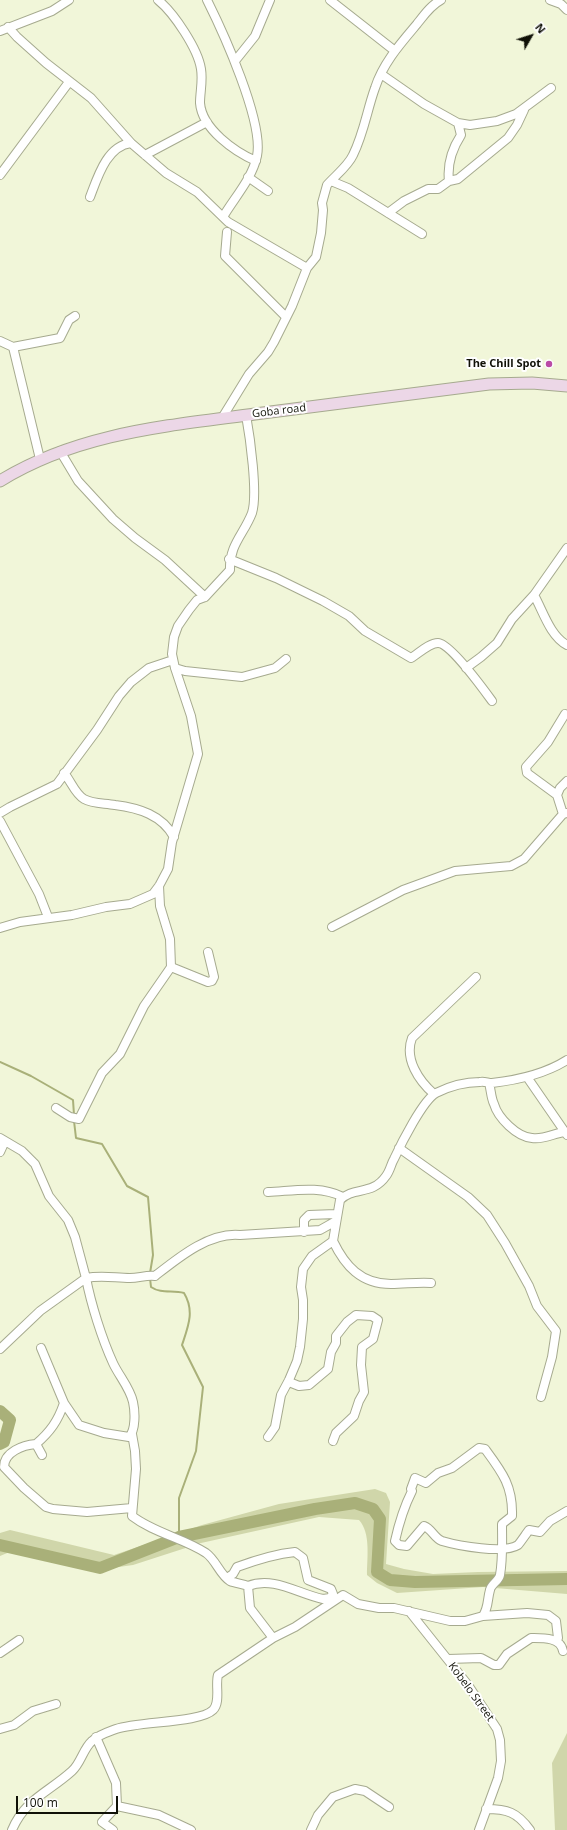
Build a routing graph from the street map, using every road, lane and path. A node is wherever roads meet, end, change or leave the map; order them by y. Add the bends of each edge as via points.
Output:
1 (69, 0) edge
2 (159, 0) edge
3 (207, 0) edge
4 (270, 0) edge
5 (330, 0) edge
6 (441, 0) edge
7 (550, 0) edge
8 (567, 10) edge
9 (8, 27) junction
10 (0, 31) edge
11 (395, 51) junction
12 (235, 61) junction
13 (381, 74) junction
14 (69, 82) junction
15 (551, 88) dead end
16 (524, 109) junction
17 (207, 122) junction
18 (458, 123) junction
19 (131, 143) junction
20 (145, 155) junction
21 (256, 161) junction
22 (0, 175) edge
23 (248, 177) junction
24 (331, 181) junction
25 (449, 181) junction
26 (268, 191) dead end
27 (90, 197) dead end
28 (388, 213) junction
29 (223, 218) junction
30 (227, 232) dead end
31 (422, 234) dead end
32 (307, 268) junction
33 (75, 316) dead end
34 (286, 317) junction
35 (0, 341) edge
36 (13, 347) junction
37 (567, 386) edge
38 (246, 415) junction
39 (222, 418) junction
40 (60, 451) junction
41 (40, 459) junction
42 (0, 481) edge
43 (567, 548) edge
44 (230, 559) junction
45 (534, 595) junction
46 (205, 597) junction
47 (567, 645) edge
48 (286, 660) dead end
49 (174, 664) junction
50 (466, 668) junction
51 (492, 701) dead end
52 (565, 714) dead end
53 (64, 773) junction
54 (567, 780) edge
55 (557, 795) junction
56 (0, 813) edge
57 (565, 813) edge
58 (0, 822) edge
59 (174, 837) junction
60 (159, 886) junction
61 (48, 917) junction
62 (332, 927) dead end
63 (0, 928) edge
64 (208, 952) dead end
65 (171, 967) junction
66 (476, 977) dead end
67 (567, 1060) edge
68 (527, 1076) junction
69 (489, 1083) junction
70 (434, 1094) junction
71 (56, 1108) dead end
72 (566, 1134) edge
73 (3, 1140) edge
74 (400, 1148) junction
75 (0, 1152) edge
76 (268, 1192) dead end
77 (343, 1198) junction
78 (336, 1217) junction
79 (304, 1232) junction
80 (333, 1241) junction
81 (86, 1278) junction
82 (431, 1283) dead end
83 (40, 1348) dead end
84 (0, 1349) edge
85 (289, 1382) junction
86 (541, 1397) dead end
87 (64, 1403) junction
88 (132, 1434) junction
89 (268, 1437) dead end
90 (333, 1441) dead end
91 (36, 1444) junction
92 (42, 1455) dead end
93 (132, 1508) junction
94 (567, 1511) edge
95 (501, 1549) junction
96 (227, 1578) junction
97 (248, 1586) junction
98 (409, 1611) junction
99 (483, 1616) junction
100 (273, 1638) junction
101 (19, 1640) dead end
102 (556, 1640) junction
103 (563, 1651) dead end
104 (0, 1653) edge
105 (448, 1659) junction
106 (56, 1704) dead end
107 (0, 1729) edge
108 (96, 1737) junction
109 (117, 1806) junction
110 (389, 1807) dead end
111 (486, 1809) junction
112 (12, 1830) edge
113 (113, 1830) edge
114 (191, 1830) edge
115 (311, 1830) edge
116 (479, 1830) edge
117 (530, 1830) edge

1 - 9 street via 52,11
2 - 17 street via 170,12 199,60 202,76 200,103
3 - 12 street
4 - 12 street via 256,36
5 - 11 street
6 - 11 street via 431,7
7 - 8 street via 561,4
9 - 10 street
9 - 14 street via 17,38
11 - 13 street
12 - 21 street via 253,120 258,153
13 - 18 street via 424,104
13 - 24 street via 353,156
14 - 19 street via 91,98
14 - 22 street
15 - 16 street
16 - 18 street via 511,116 477,125
16 - 25 street via 513,132 501,145 458,179
17 - 20 street
17 - 21 street via 228,145
18 - 25 street via 461,135 450,161
19 - 20 street
19 - 27 street via 120,145 112,151
20 - 29 street via 166,173 198,192
21 - 23 street
23 - 26 street
23 - 29 street
24 - 28 street via 348,188
24 - 32 street via 327,185 322,203 319,249
25 - 28 street via 438,189 428,189 404,201
28 - 31 street
29 - 32 street
30 - 34 street via 225,256
32 - 34 street
33 - 36 street via 69,320 59,338
34 - 39 street via 268,352 249,374
35 - 36 street
36 - 41 street
37 - 38 main road, Goba road via 532,383 489,384
38 - 39 main road, Goba road
38 - 44 street via 254,502 252,512
39 - 40 main road, Goba road via 87,441
40 - 41 main road, Goba road
40 - 46 street via 78,481 113,519 165,560
41 - 42 main road, Goba road
43 - 45 street
44 - 46 street via 230,570
44 - 50 street via 323,601 349,616 365,631 411,658 430,645 441,643 450,649
45 - 47 street via 551,628 561,642
45 - 50 street via 519,611 497,643
46 - 49 street via 197,600 178,626 172,654
48 - 49 street via 275,668 242,677 185,671
49 - 53 street via 149,668 131,682
49 - 59 street via 191,716 198,754
50 - 51 street
52 - 55 street via 548,742 526,767 527,773
53 - 56 street via 57,784
53 - 59 street via 73,788 84,799 140,810 159,818
54 - 55 street
55 - 57 street
57 - 62 street via 518,864 455,871 403,890
58 - 61 street via 39,894
59 - 60 street via 168,869
60 - 61 street via 153,894 130,904
60 - 65 street via 160,906 170,939
61 - 63 street
64 - 65 street via 214,977 212,981 208,982
65 - 71 street via 144,1006 120,1054 102,1073 79,1119
66 - 70 street via 412,1038 411,1059 416,1073
67 - 68 street via 549,1070
68 - 69 street
68 - 72 street
69 - 70 street via 463,1083
69 - 72 street via 494,1105 516,1132 532,1138
70 - 74 street via 425,1103
73 - 75 street
73 - 81 street via 22,1151 35,1164 48,1196 68,1220
74 - 77 street via 389,1172 376,1186
74 - 86 street via 468,1197 487,1216 529,1286 537,1306 556,1331
76 - 77 street via 304,1189
77 - 78 street via 338,1205
78 - 79 street via 324,1229
78 - 79 street via 309,1215 304,1220
78 - 80 street
79 - 81 street via 229,1234 186,1252 155,1276
80 - 82 street via 341,1258 351,1269 366,1278 389,1284
80 - 85 street via 312,1256 303,1269 300,1347
81 - 84 street via 40,1311
81 - 88 street via 110,1356 133,1402
83 - 87 street
85 - 89 street via 280,1395 275,1427
85 - 90 street via 299,1386 309,1385 328,1369 336,1336 356,1315 372,1316 378,1320 373,1338 362,1347 364,1392 358,1401 354,1416 336,1433
87 - 88 street via 83,1427 122,1437
87 - 91 street via 52,1430
88 - 93 street via 136,1462
91 - 92 street
91 - 93 street via 24,1446 10,1454 4,1462 4,1467 46,1507 87,1512
93 - 96 street via 132,1516 141,1523 206,1553
94 - 95 street via 540,1532 529,1530 518,1545
95 - 95 street via 502,1524 512,1516 509,1485 485,1449 479,1448 426,1483 415,1478 408,1505 399,1520 395,1541 399,1545 407,1546 424,1526 430,1528 434,1536 442,1541
95 - 99 street via 500,1577 490,1587 488,1608
96 - 97 street
96 - 97 street via 237,1567 277,1554 295,1552 303,1558 308,1580 331,1589 333,1594 330,1598 324,1599 270,1583 258,1582
97 - 100 street via 250,1608
98 - 99 street via 450,1621 465,1621
98 - 100 street via 358,1604 344,1595
98 - 105 street, Kobelo Street
99 - 102 street via 522,1613 548,1615 556,1621
100 - 108 street via 218,1674 217,1703 214,1710 204,1716 117,1728
101 - 104 street
102 - 103 street
102 - 105 street via 528,1638 499,1664 494,1665 481,1658
105 - 111 street, Kobelo Street via 487,1712 499,1735 501,1761
106 - 107 street via 33,1711 14,1724
108 - 109 street via 116,1783
108 - 112 street via 73,1770 22,1810
109 - 113 street via 102,1822
109 - 114 street via 159,1815
110 - 115 street via 365,1790 355,1789 333,1797 318,1815
111 - 116 street, Kobelo Street
111 - 117 street via 508,1810

